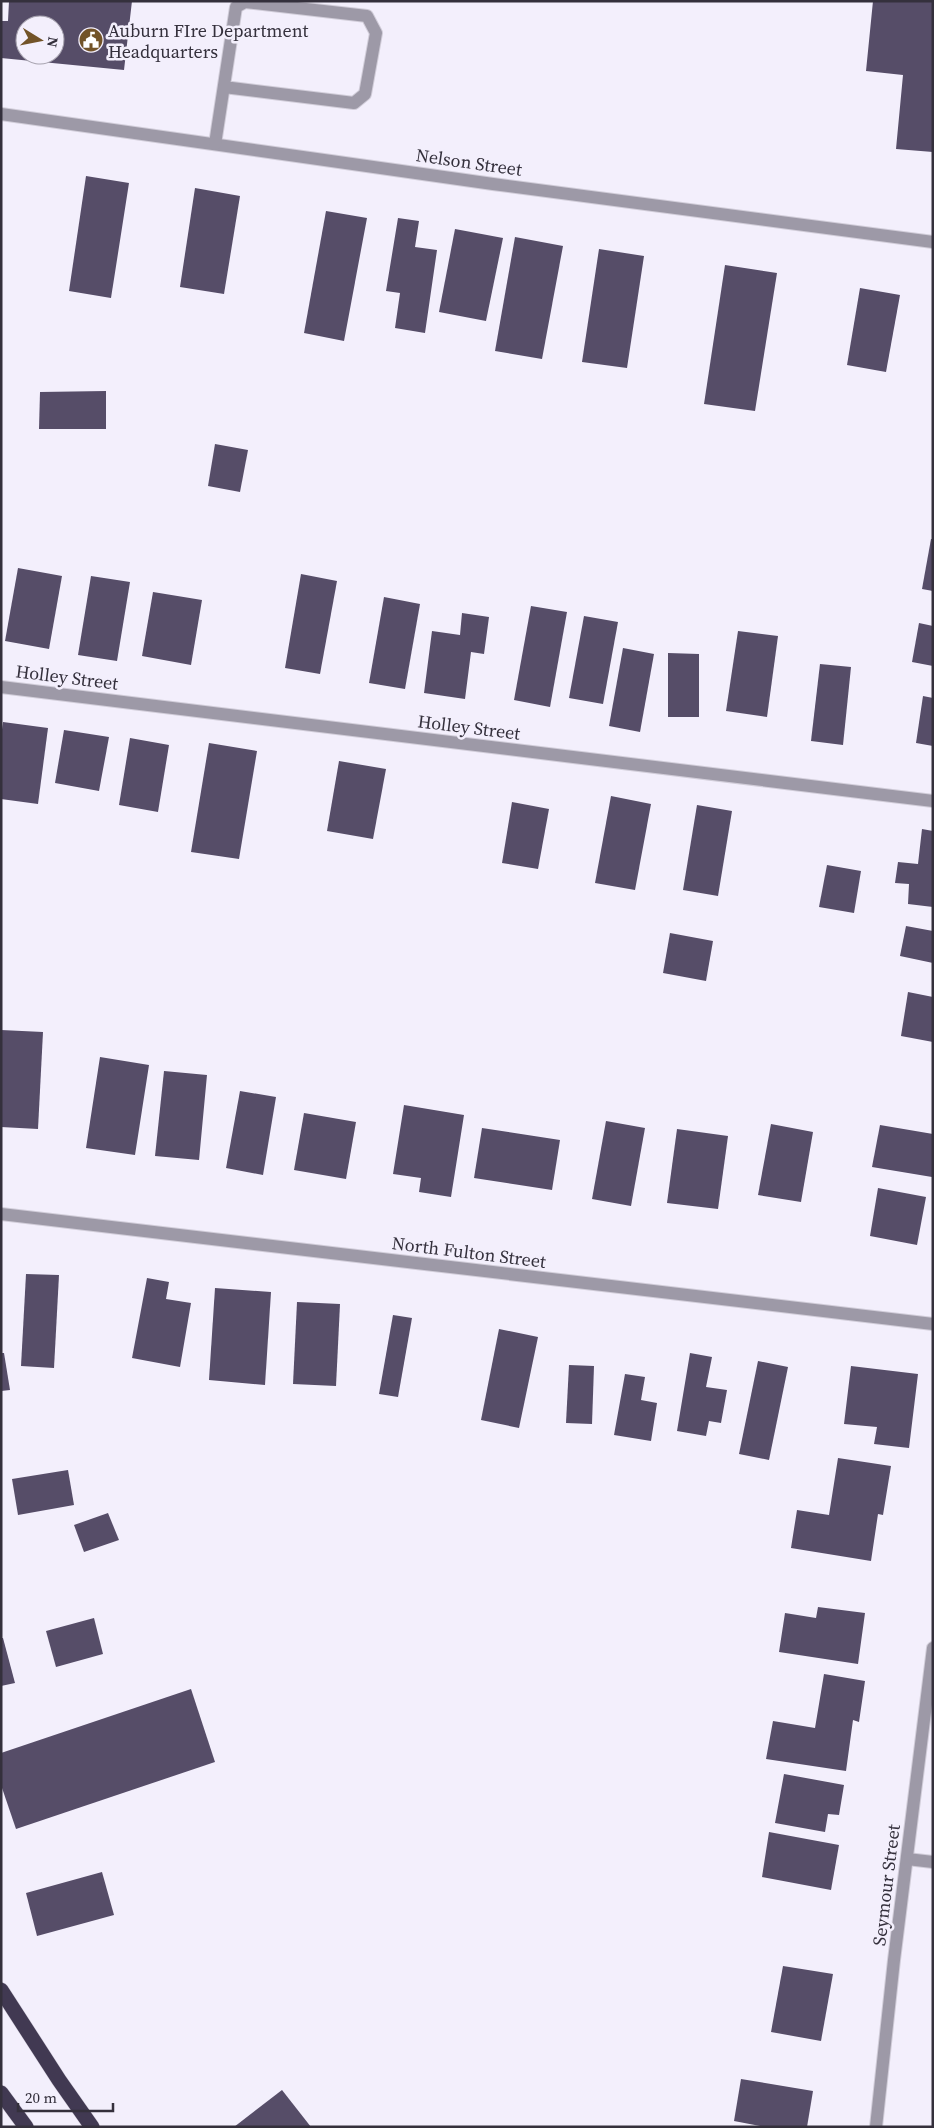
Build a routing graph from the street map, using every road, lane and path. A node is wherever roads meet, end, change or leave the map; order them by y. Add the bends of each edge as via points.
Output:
1 (224, 87) junction
2 (1, 114) edge
3 (215, 144) junction
4 (933, 242) edge
5 (1, 687) edge
6 (933, 801) edge
7 (1, 1214) edge
8 (933, 1324) edge
9 (933, 1648) edge
10 (907, 1859) junction
11 (933, 1862) edge
12 (1, 1990) edge
13 (1, 2093) edge
14 (26, 2127) edge
15 (92, 2127) edge
16 (876, 2127) edge

1 - 1 street via 236,7 245,2 367,16 376,33 365,94 354,102
1 - 3 street
2 - 3 street, Nelson Street
3 - 4 street, Nelson Street
5 - 6 street, Holley Street
7 - 8 street, North Fulton Street
9 - 10 street, Seymour Street
10 - 11 street
10 - 16 street, Seymour Street
12 - 15 highway
13 - 14 highway

